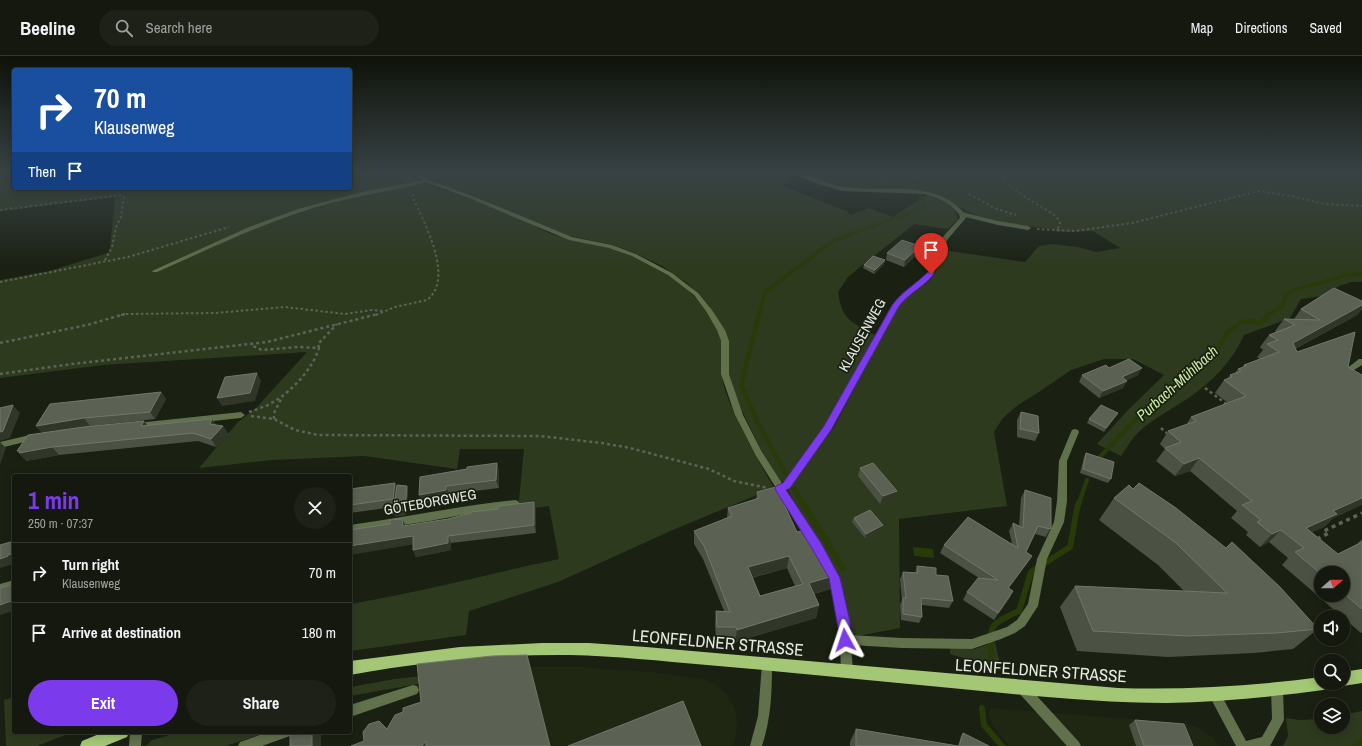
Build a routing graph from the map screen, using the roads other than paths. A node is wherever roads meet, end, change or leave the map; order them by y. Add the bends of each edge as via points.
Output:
1 (326, 203) edge
2 (485, 203) edge
3 (950, 203) edge
4 (962, 214) junction
5 (1028, 228) road end
6 (155, 271) dead end
7 (1362, 361) edge
8 (1362, 384) edge
9 (241, 415) road end
10 (130, 427) edge
11 (1075, 432) dead end
12 (44, 436) edge
13 (0, 445) edge
14 (780, 489) junction
15 (515, 504) edge
16 (352, 529) edge
17 (12, 585) edge
18 (0, 588) edge
19 (845, 640) junction
20 (767, 664) junction
21 (352, 668) edge
22 (847, 671) junction
23 (1362, 676) edge
24 (1350, 679) edge
25 (1314, 684) edge
26 (1021, 688) junction
27 (1278, 689) junction
28 (413, 690) dead end
29 (1214, 693) junction
30 (352, 710) edge
31 (117, 734) edge
32 (136, 734) edge
33 (280, 734) edge
34 (86, 746) edge
35 (135, 746) edge
36 (244, 746) edge
37 (756, 746) edge
38 (1075, 746) edge
39 (1242, 746) edge
40 (1249, 746) edge

1 - 6 street via 251,228
2 - 14 street via 562,236 634,254 664,270 692,291 709,310 721,330 725,341 725,374 733,399 759,454
3 - 4 street
4 - 5 street
4 - 14 street, KLAUSENWEG via 960,223 944,239 931,274 895,305 828,428 786,485
7 - 8 street via 1350,369
9 - 10 street
11 - 19 street via 1063,461 1059,522 1042,559 1033,606 1024,620 997,636 972,644
12 - 13 street
14 - 19 street via 817,546 834,578 844,622
15 - 16 street, GÖTEBORGWEG
17 - 18 street
19 - 22 street
20 - 21 main road, LEONFELDNER STRASSE via 612,651 540,649 414,657
20 - 22 main road, LEONFELDNER STRASSE
20 - 37 street via 766,704
22 - 26 main road, LEONFELDNER STRASSE
23 - 24 main road
25 - 27 main road, LEONFELDNER STRASSE
26 - 29 main road, LEONFELDNER STRASSE via 1120,695
26 - 38 street
27 - 29 main road, LEONFELDNER STRASSE
27 - 40 street via 1278,720 1266,742
28 - 30 street
29 - 39 street
31 - 34 main road
32 - 35 street
33 - 36 street

